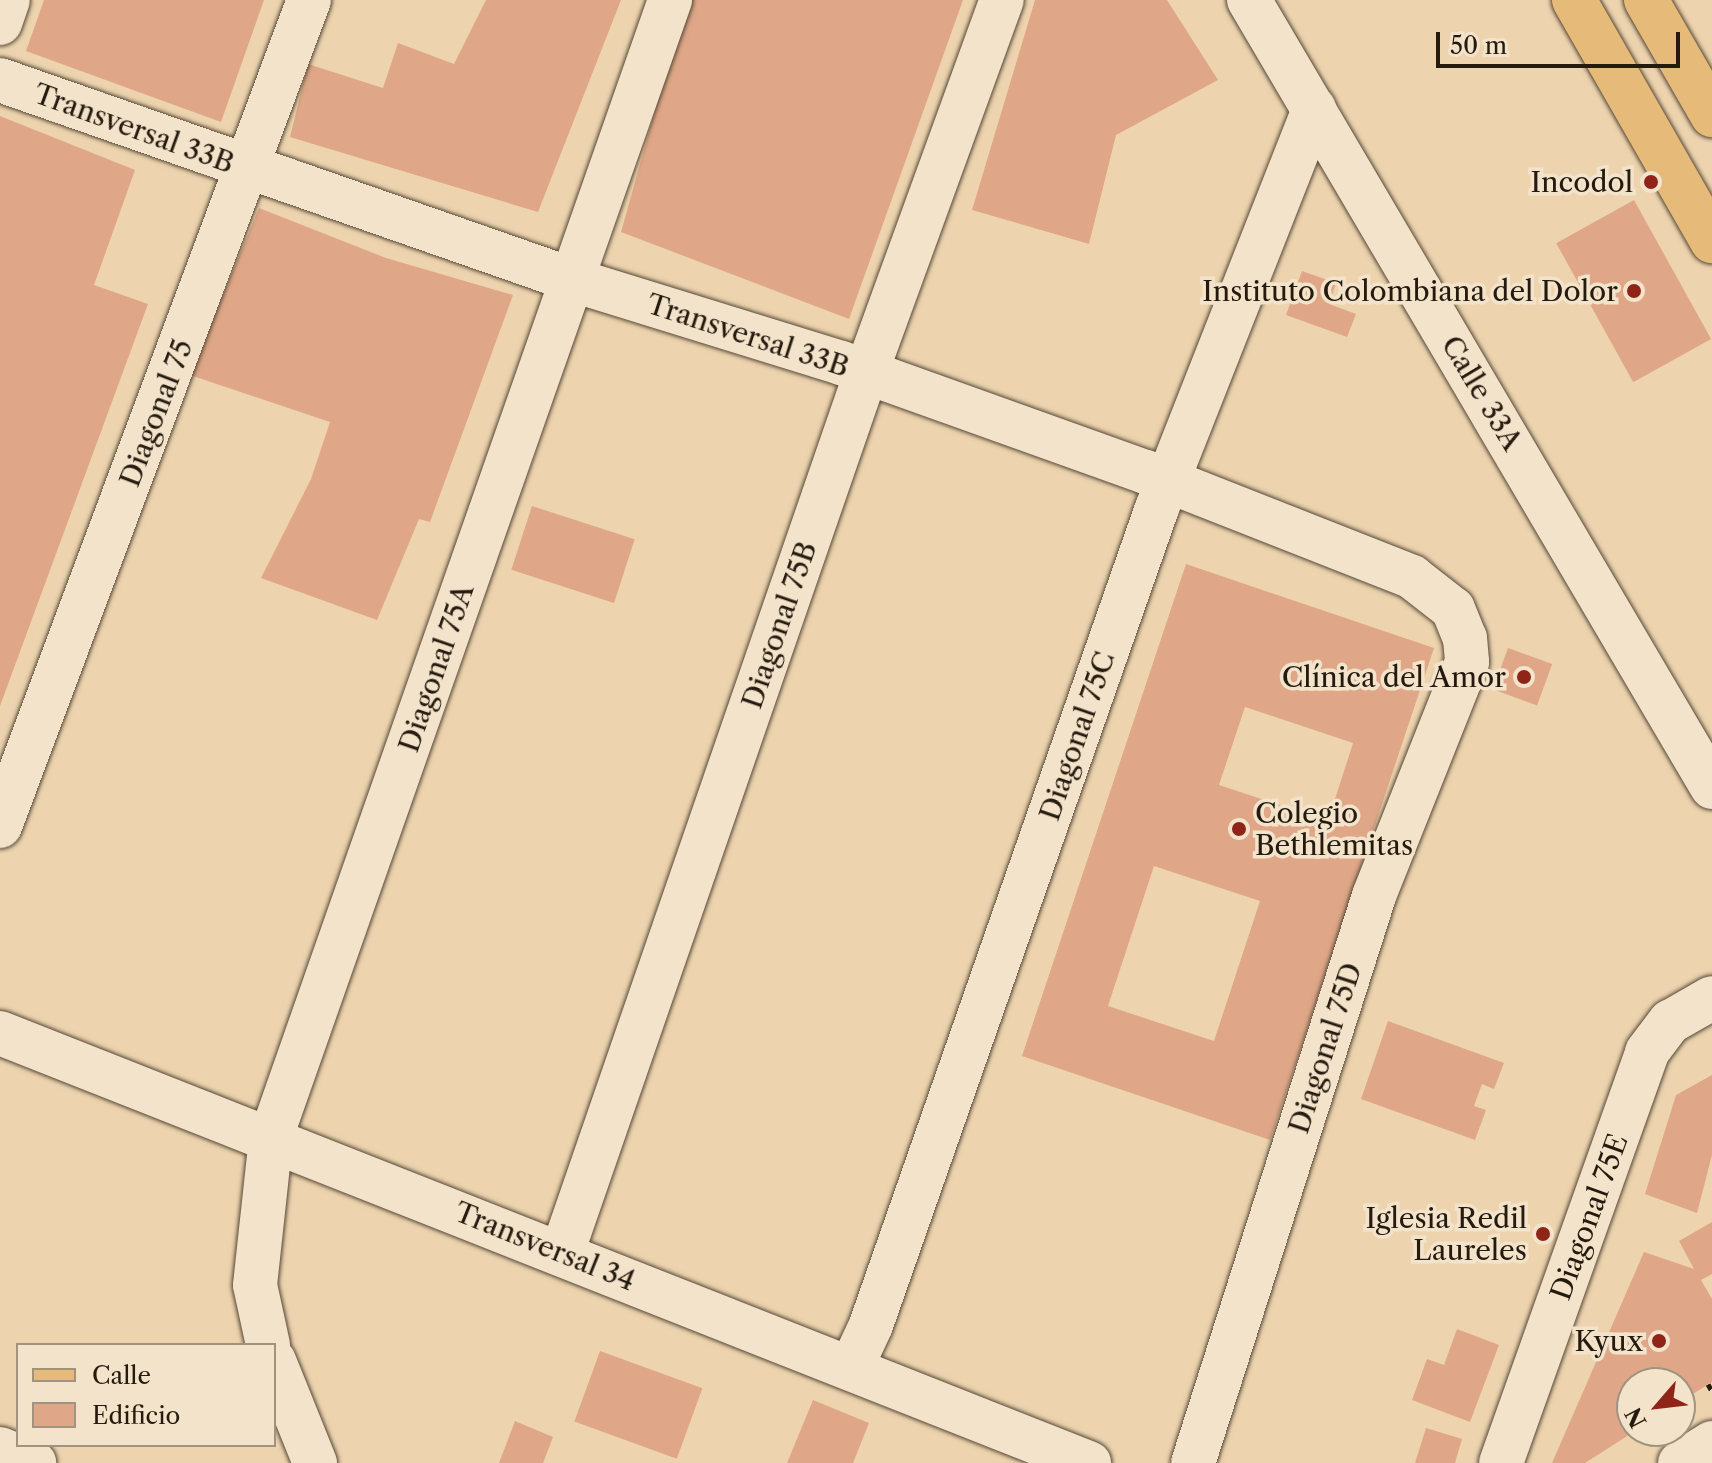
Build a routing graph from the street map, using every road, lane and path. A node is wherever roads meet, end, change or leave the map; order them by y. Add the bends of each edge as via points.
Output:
1 (8, 0) edge
2 (309, 0) edge
3 (670, 0) edge
4 (1002, 0) edge
5 (1249, 0) edge
6 (1574, 0) edge
7 (1646, 0) edge
8 (0, 23) edge
9 (0, 80) edge
10 (1314, 109) junction
11 (1712, 115) edge
12 (248, 168) junction
13 (1712, 241) edge
14 (573, 280) junction
15 (866, 373) junction
16 (1167, 481) junction
17 (1465, 638) joint
18 (1712, 787) edge
19 (0, 826) edge
20 (1712, 998) edge
21 (0, 1033) edge
22 (271, 1137) junction
23 (562, 1253) junction
24 (268, 1343) edge
25 (276, 1366) edge
26 (852, 1366) junction
27 (1708, 1384) dead end
28 (1712, 1391) edge
29 (1712, 1443) edge
30 (0, 1449) edge
31 (34, 1463) edge
32 (315, 1463) edge
33 (1089, 1463) edge
34 (1193, 1463) edge
35 (1501, 1463) edge
36 (1680, 1463) edge

1 - 8 street
2 - 12 street, Diagonal 75
3 - 14 street, Diagonal 75A
4 - 15 street, Diagonal 75B
5 - 10 street, Calle 33A
6 - 13 main road
7 - 11 main road
9 - 12 street, Transversal 33B
10 - 16 street, Diagonal 75C
10 - 18 street, Calle 33A
12 - 14 street, Transversal 33B
12 - 19 street, Diagonal 75
14 - 15 street, Transversal 33B
14 - 22 street, Diagonal 75A
15 - 16 street, Transversal 33B
15 - 23 street, Diagonal 75B
16 - 17 street, Transversal 33B via 1412,577 1453,609
16 - 26 street, Diagonal 75C via 871,1325
17 - 34 street, Diagonal 75D via 1467,662 1374,896
20 - 35 street, Diagonal 75E via 1670,1022 1647,1052
21 - 22 street, Transversal 34
22 - 23 street, Transversal 34
22 - 24 street, Diagonal 75A via 255,1271
23 - 26 street, Transversal 34
25 - 32 street
26 - 33 street, Transversal 34
27 - 28 path
29 - 36 street
30 - 31 street

